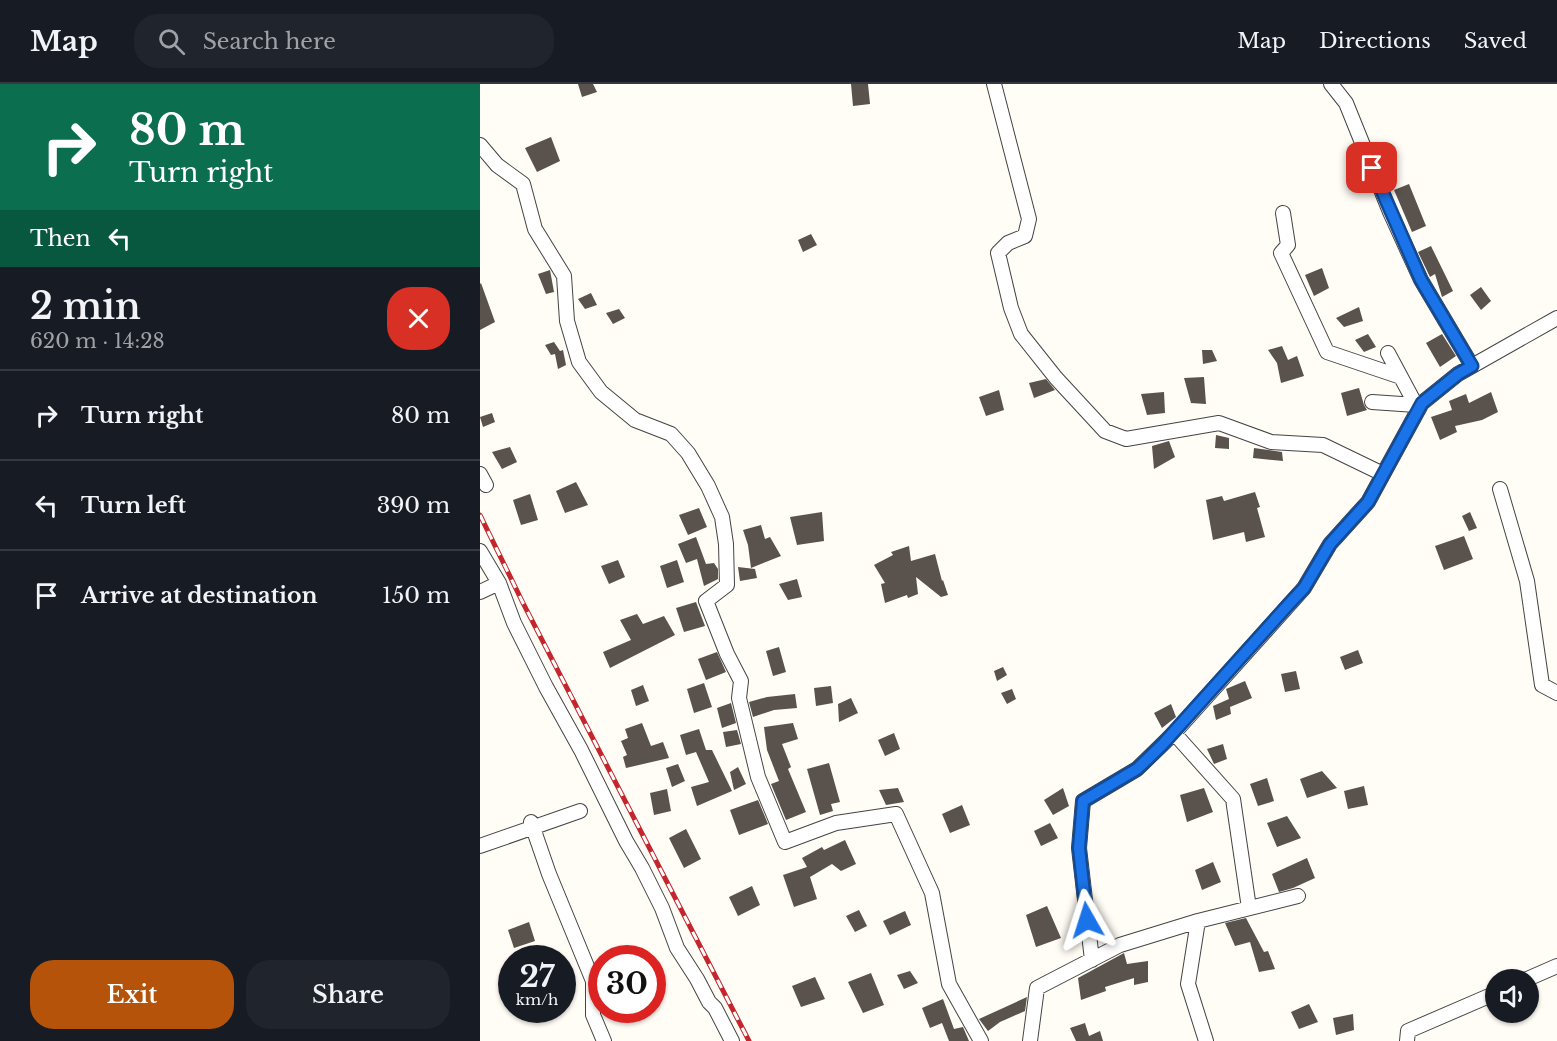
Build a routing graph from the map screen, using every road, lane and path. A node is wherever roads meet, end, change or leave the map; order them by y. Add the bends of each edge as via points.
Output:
1 (994, 84) edge
2 (1331, 84) edge
3 (480, 145) edge
4 (1283, 213) dead end
5 (1557, 318) edge
6 (1388, 353) dead end
7 (1472, 366) junction
8 (1401, 377) junction
9 (1372, 402) dead end
10 (1417, 407) junction
11 (1383, 474) junction
12 (1500, 489) dead end
13 (480, 550) edge
14 (499, 583) junction
15 (480, 592) edge
16 (1557, 693) edge
17 (1174, 733) junction
18 (580, 811) dead end
19 (532, 825) junction
20 (480, 846) edge
21 (1298, 896) dead end
22 (1249, 908) junction
23 (1198, 921) junction
24 (1092, 960) junction
25 (1557, 966) edge
26 (1539, 974) edge
27 (1485, 998) edge
28 (604, 1041) edge
29 (732, 1041) edge
30 (981, 1041) edge
31 (1030, 1041) edge
32 (1206, 1041) edge
33 (1407, 1041) edge

1 - 11 street via 1029,219 1025,236 1008,243 998,253 1011,308 1021,334 1105,431 1126,439 1219,423 1271,442 1323,445
2 - 7 street via 1346,103 1421,280
3 - 30 street via 497,165 523,184 535,229 564,276 567,321 579,362 602,392 635,420 671,434 688,453 722,517 727,585 706,602 741,681 739,698 758,777 784,842 836,823 897,814 932,893 949,984
4 - 8 street via 1288,245 1281,253 1328,352
5 - 7 street
6 - 8 street
7 - 10 street
8 - 10 street
9 - 10 street
10 - 11 street
11 - 17 street via 1368,502 1330,544 1304,588
12 - 16 street via 1527,581 1542,685
13 - 14 street
14 - 15 street
14 - 29 street via 514,623 642,868 677,948
17 - 22 street via 1233,799
17 - 24 street via 1137,769 1083,801 1079,848
18 - 19 street
19 - 20 street
19 - 28 street via 593,981 592,1015
21 - 22 street
22 - 23 street
23 - 24 street via 1120,945
23 - 32 street via 1188,984
24 - 31 street via 1037,988
25 - 26 street
27 - 33 street via 1408,1031

